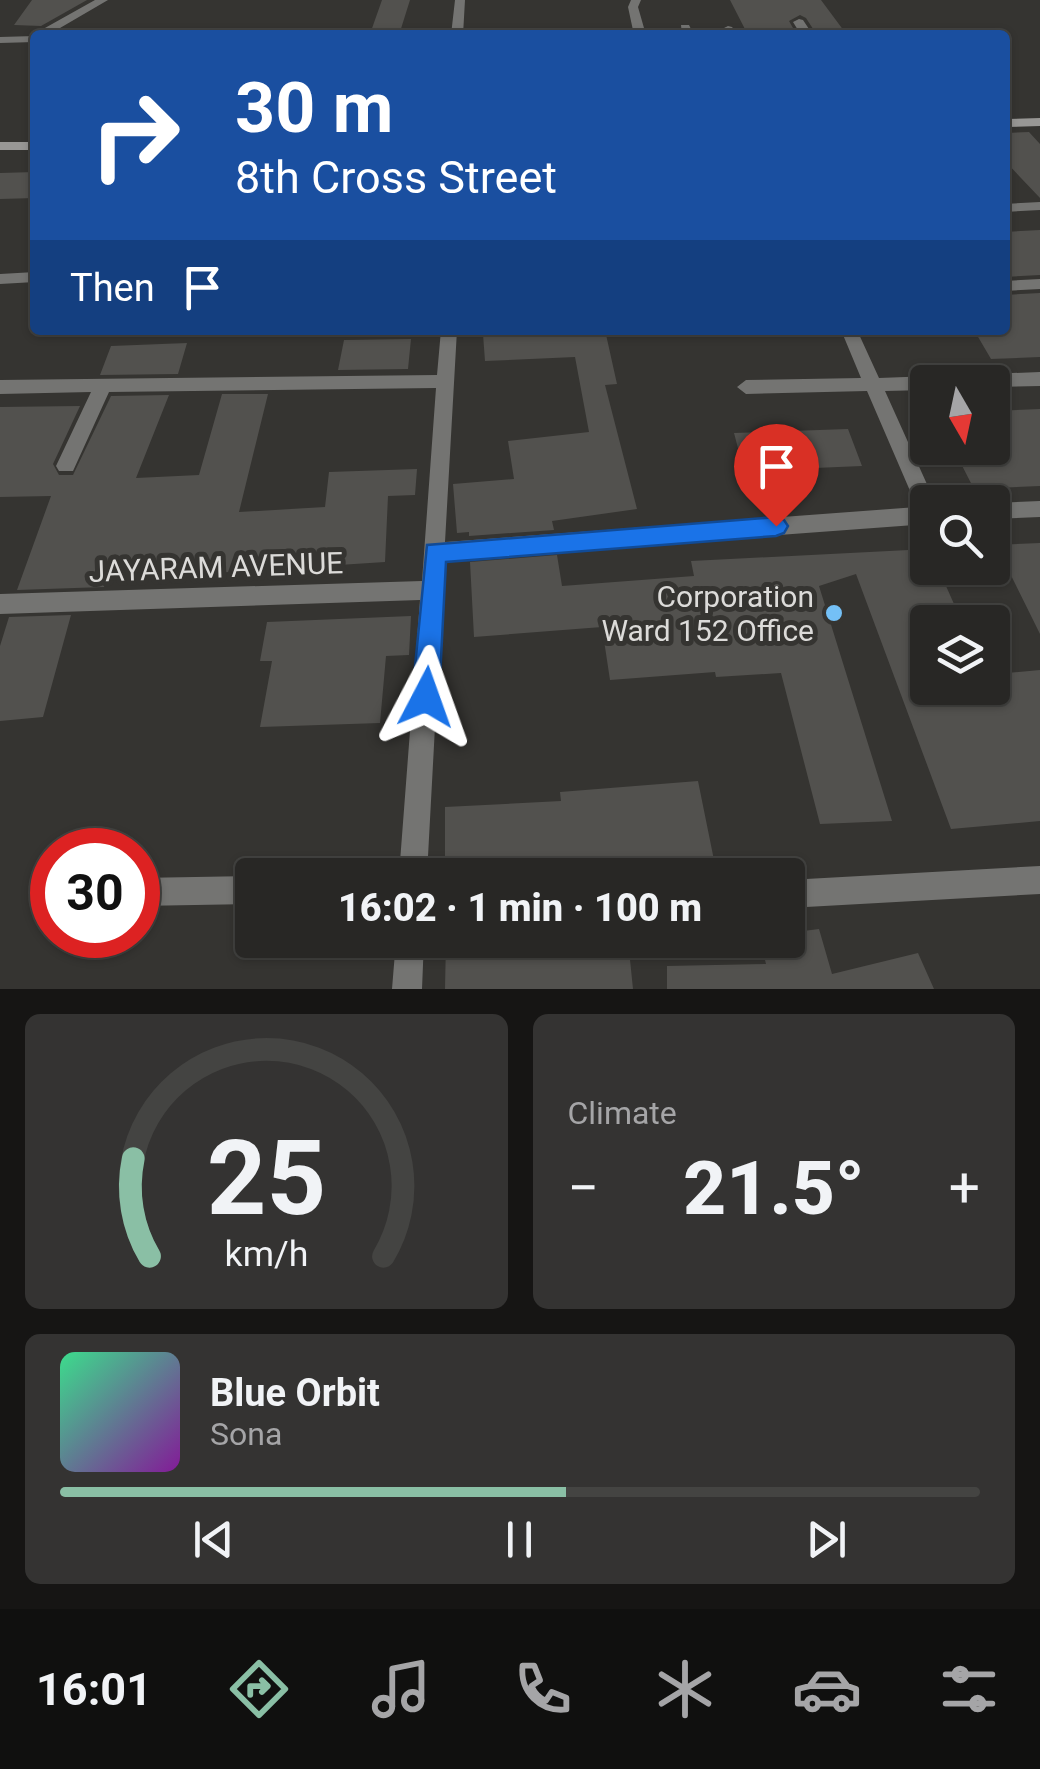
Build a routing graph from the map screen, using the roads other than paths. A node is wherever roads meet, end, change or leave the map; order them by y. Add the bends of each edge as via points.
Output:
1 (104, 0) edge
2 (460, 0) edge
3 (636, 0) edge
4 (799, 22) dead end
5 (50, 30) edge
6 (458, 30) edge
7 (639, 30) edge
8 (804, 30) edge
9 (30, 38) edge
10 (0, 40) edge
11 (1040, 122) edge
12 (1010, 123) edge
13 (0, 146) edge
14 (30, 146) edge
15 (1040, 206) edge
16 (1010, 208) edge
17 (30, 278) edge
18 (0, 279) edge
19 (1040, 284) edge
20 (1010, 286) edge
21 (449, 335) edge
22 (851, 335) edge
23 (1040, 378) edge
24 (1010, 379) edge
25 (443, 382) junction
26 (104, 384) junction
27 (910, 384) edge
28 (873, 385) junction
29 (0, 387) edge
30 (746, 387) dead end
31 (66, 466) dead end
32 (916, 485) edge
33 (1040, 508) edge
34 (1010, 510) edge
35 (910, 513) edge
36 (435, 552) junction
37 (433, 590) junction
38 (0, 604) edge
39 (415, 858) edge
40 (1040, 880) edge
41 (235, 890) edge
42 (160, 892) edge
43 (805, 893) edge
44 (409, 958) edge
45 (407, 989) edge

1 - 5 street
2 - 6 street
3 - 7 street
4 - 8 street
9 - 10 street
11 - 12 main road
13 - 14 main road
15 - 16 lane
17 - 18 street
19 - 20 street
21 - 25 street
22 - 28 street
23 - 24 street
25 - 26 street
25 - 36 street
26 - 29 street
26 - 31 street
27 - 28 street
28 - 30 street
28 - 32 street
33 - 34 street
35 - 36 street
36 - 37 street
37 - 38 street, JAYARAM AVENUE
37 - 39 street
40 - 43 street
41 - 42 street
44 - 45 street

